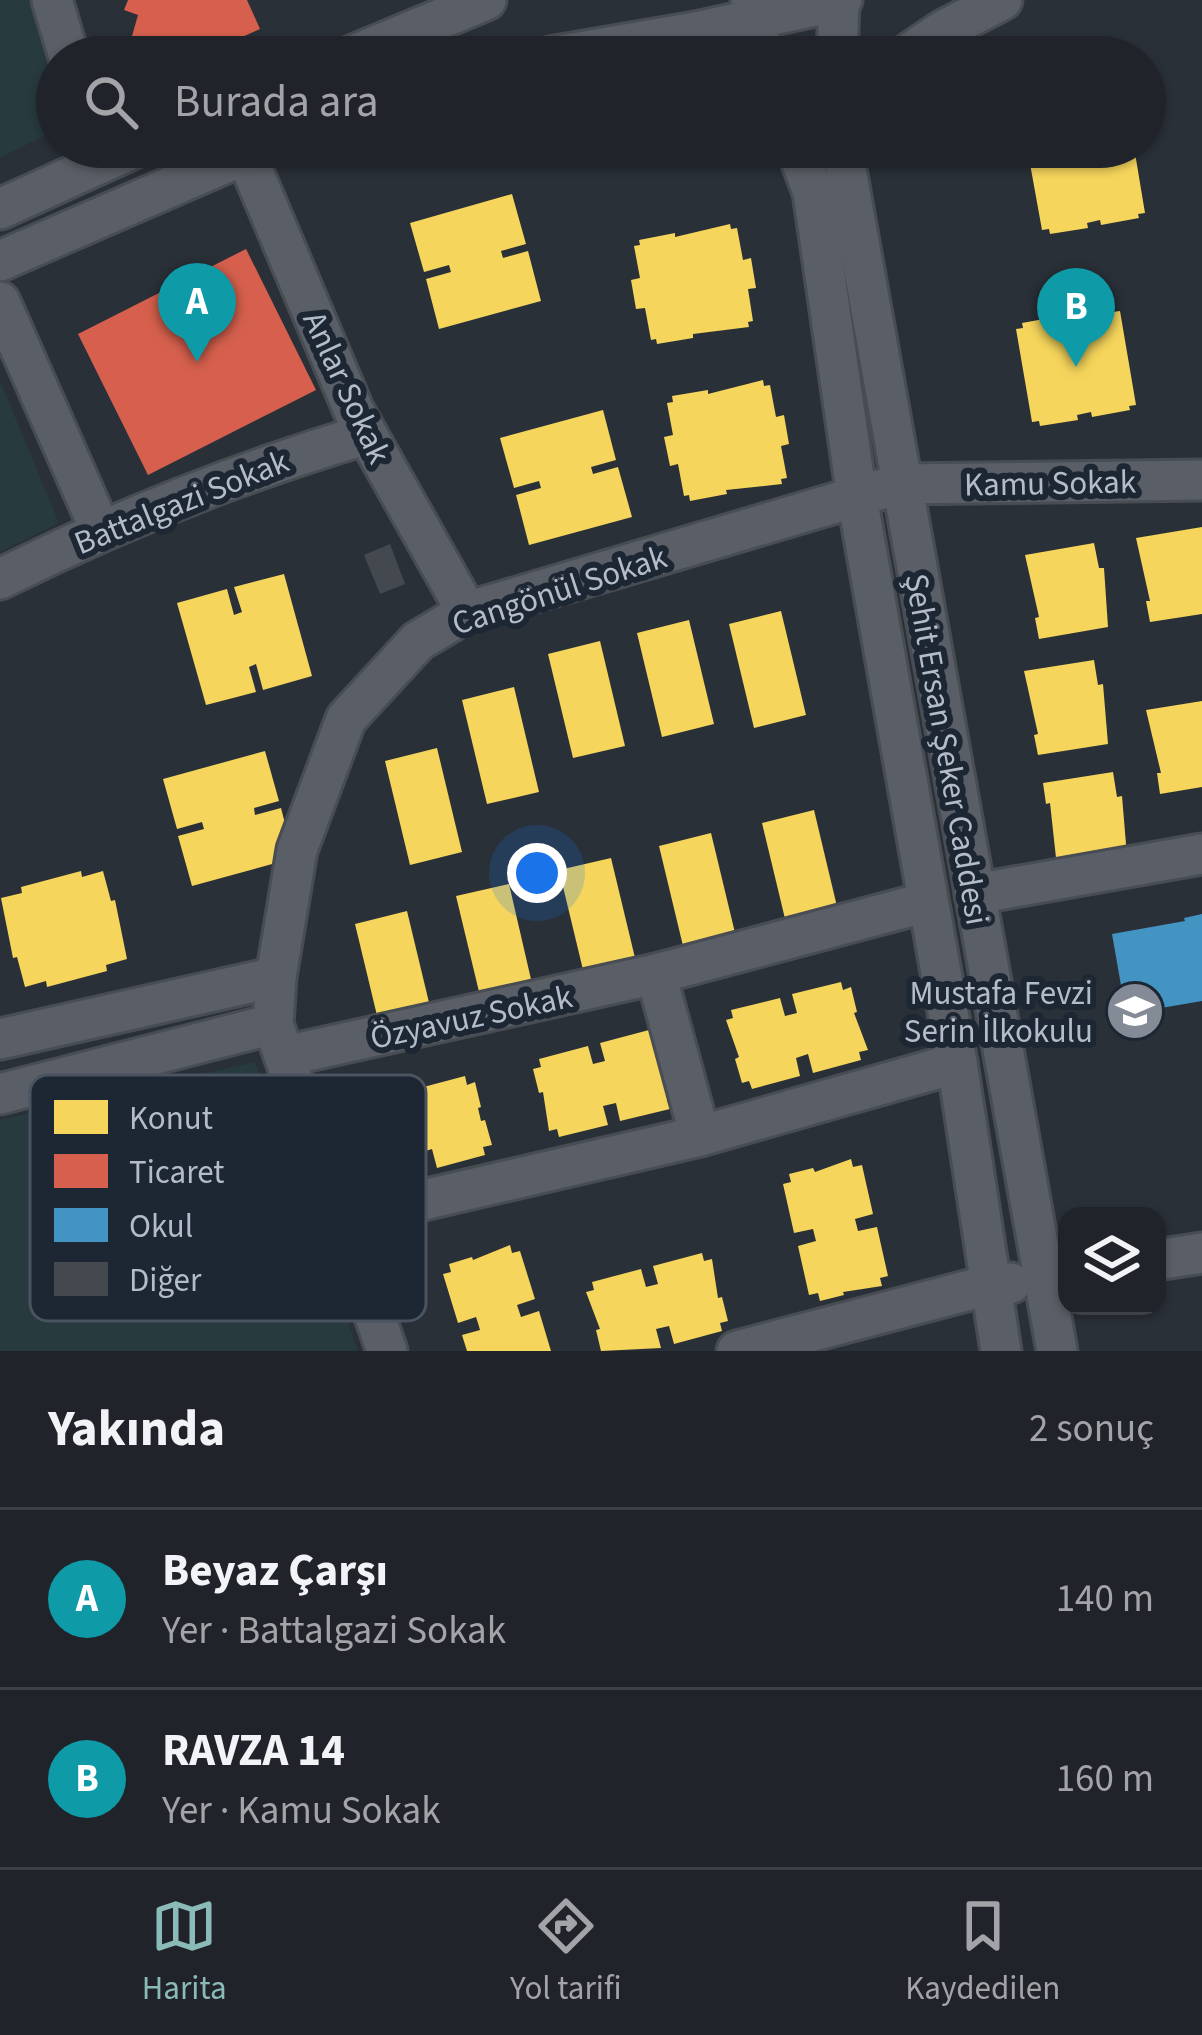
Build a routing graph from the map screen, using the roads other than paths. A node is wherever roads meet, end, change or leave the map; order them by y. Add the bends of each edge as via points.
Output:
1 (52, 0) edge
2 (486, 0) edge
3 (840, 0) edge
4 (1002, 0) edge
5 (458, 8) edge
6 (756, 26) edge
7 (63, 36) edge
8 (396, 36) edge
9 (691, 36) edge
10 (838, 36) edge
11 (935, 36) edge
12 (80, 168) edge
13 (213, 168) edge
14 (261, 168) edge
15 (804, 168) edge
16 (847, 168) edge
17 (0, 209) edge
18 (0, 261) edge
19 (0, 302) edge
20 (367, 434) junction
21 (1202, 480) edge
22 (899, 484) junction
23 (857, 497) junction
24 (100, 529) junction
25 (0, 579) edge
26 (467, 612) junction
27 (1202, 854) edge
28 (975, 894) junction
29 (927, 902) junction
30 (656, 974) junction
31 (276, 976) junction
32 (0, 1039) edge
33 (279, 1040) junction
34 (957, 1063) junction
35 (98, 1075) edge
36 (291, 1075) edge
37 (30, 1088) edge
38 (0, 1094) edge
39 (700, 1136) junction
40 (426, 1199) edge
41 (1202, 1253) edge
42 (1166, 1259) edge
43 (1056, 1278) edge
44 (989, 1285) junction
45 (377, 1321) edge
46 (387, 1351) edge
47 (737, 1351) edge
48 (1001, 1351) edge
49 (1057, 1351) edge

1 - 7 street
2 - 5 street
3 - 6 street
3 - 10 street
4 - 11 street
5 - 8 street
6 - 9 street
12 - 17 street
13 - 18 street
14 - 20 street, Anlar Sokak
15 - 23 street, Şehit Ersan Şeker Caddesi
16 - 22 street, Şehit Ersan Şeker Caddesi
19 - 24 street
20 - 24 street, Battalgazi Sokak
20 - 26 street, Anlar Sokak
21 - 22 street, Kamu Sokak
22 - 23 street, Cangönül Sokak
22 - 28 street, Şehit Ersan Şeker Caddesi
23 - 26 street, Cangönül Sokak
23 - 29 street, Şehit Ersan Şeker Caddesi
24 - 25 street, Battalgazi Sokak
26 - 31 street, Cangönül Sokak via 418,641 346,719 297,850
27 - 28 street
28 - 43 street, Şehit Ersan Şeker Caddesi
29 - 30 street, Özyavuz Sokak
29 - 34 street, Şehit Ersan Şeker Caddesi
30 - 33 street, Özyavuz Sokak
30 - 39 street
31 - 32 street
31 - 33 street, Cangönül Sokak
33 - 35 street, Özyavuz Sokak
33 - 36 street
34 - 39 street
34 - 44 street, Şehit Ersan Şeker Caddesi
37 - 38 street, Özyavuz Sokak
39 - 40 street
41 - 42 street
43 - 44 street
43 - 49 street, Şehit Ersan Şeker Caddesi
44 - 47 street
44 - 48 street, Şehit Ersan Şeker Caddesi
45 - 46 street

